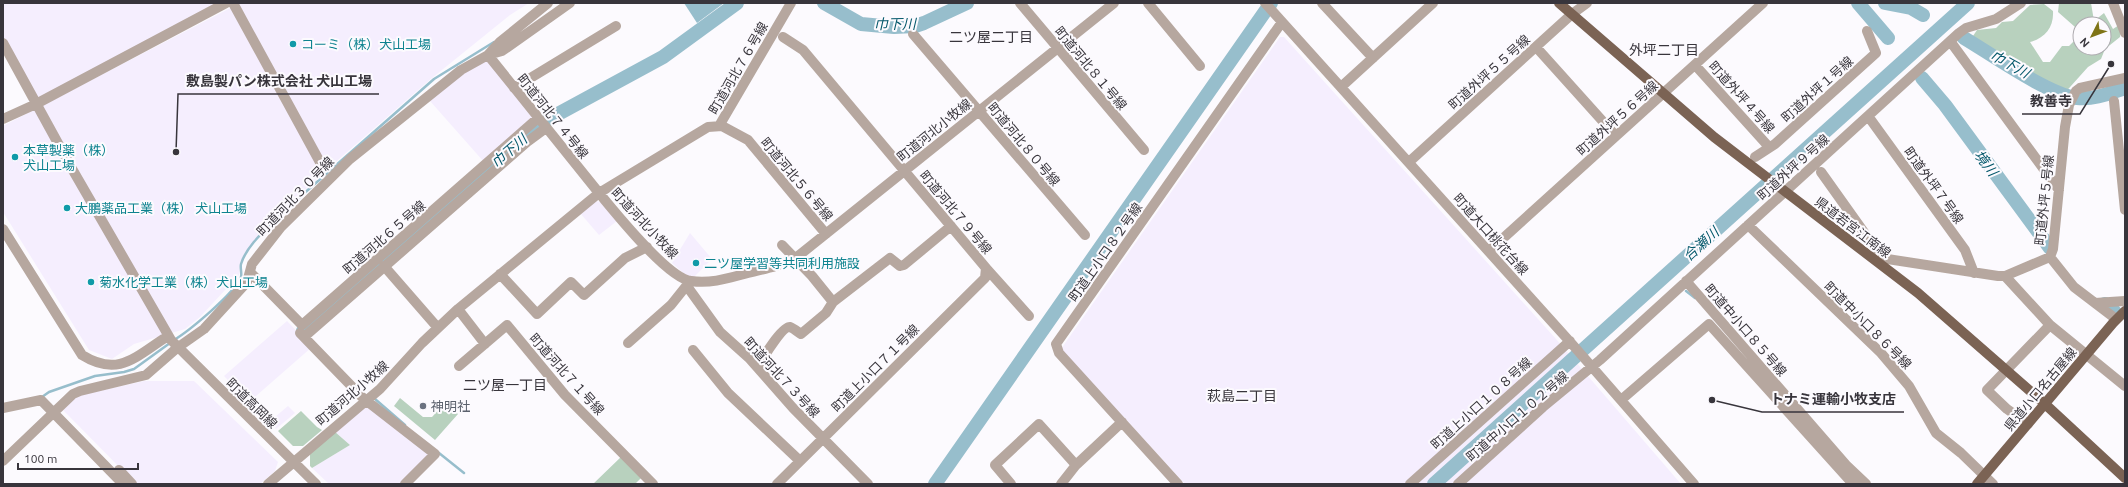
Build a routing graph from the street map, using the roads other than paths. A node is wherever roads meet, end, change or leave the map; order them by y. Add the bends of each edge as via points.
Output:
1 (226, 3) edge
2 (233, 3) edge
3 (548, 3) edge
4 (570, 3) edge
5 (791, 3) edge
6 (1020, 3) edge
7 (1114, 3) edge
8 (1148, 3) edge
9 (1265, 3) edge
10 (1322, 3) edge
11 (1433, 3) edge
12 (1559, 3) edge
13 (1587, 3) edge
14 (1763, 3) edge
15 (2021, 3) edge
16 (2113, 3) edge
17 (1572, 14) junction
18 (1282, 22) junction
19 (616, 26) dead end
20 (1867, 31) dead end
21 (2125, 32) edge
22 (913, 34) dead end
23 (783, 37) dead end
24 (1950, 42) junction
25 (3, 43) edge
26 (1538, 46) junction
27 (1057, 48) junction
28 (488, 55) junction
29 (1373, 58) junction
30 (1695, 65) junction
31 (1200, 66) dead end
32 (2125, 78) edge
33 (1341, 87) junction
34 (514, 88) junction
35 (1663, 94) junction
36 (2114, 101) dead end
37 (36, 104) junction
38 (979, 111) junction
39 (1868, 116) junction
40 (3, 119) edge
41 (542, 123) junction
42 (723, 127) junction
43 (1618, 134) junction
44 (1769, 147) junction
45 (1144, 150) dead end
46 (1755, 157) dead end
47 (1409, 162) junction
48 (321, 164) dead end
49 (905, 170) junction
50 (1821, 172) dead end
51 (2059, 190) junction
52 (1784, 192) junction
53 (599, 193) junction
54 (2125, 210) edge
55 (1748, 224) junction
56 (951, 226) junction
57 (3, 229) edge
58 (826, 234) junction
59 (1085, 235) dead end
60 (782, 245) dead end
61 (647, 246) junction
62 (1489, 251) junction
63 (2052, 254) junction
64 (795, 258) junction
65 (1880, 260) junction
66 (384, 266) junction
67 (986, 268) junction
68 (1974, 273) junction
69 (500, 274) junction
70 (249, 276) junction
71 (2005, 276) junction
72 (1686, 281) junction
73 (687, 283) junction
74 (2125, 301) edge
75 (833, 302) junction
76 (2100, 303) junction
77 (458, 309) junction
78 (2120, 315) edge
79 (1029, 316) dead end
80 (2050, 325) junction
81 (438, 328) junction
82 (306, 335) junction
83 (172, 341) junction
84 (1571, 342) junction
85 (628, 343) dead end
86 (485, 344) junction
87 (693, 350) dead end
88 (2086, 354) junction
89 (459, 366) dead end
90 (1591, 366) junction
91 (757, 367) junction
92 (2006, 370) junction
93 (2125, 386) edge
94 (367, 400) junction
95 (1621, 400) junction
96 (2045, 404) junction
97 (3, 408) edge
98 (56, 411) junction
99 (1122, 422) junction
100 (2028, 424) junction
101 (823, 439) junction
102 (441, 456) dead end
103 (3, 461) edge
104 (800, 461) junction
105 (294, 462) junction
106 (1076, 465) junction
107 (1984, 476) junction
108 (2125, 478) edge
109 (123, 484) edge
110 (132, 484) edge
111 (268, 484) edge
112 (316, 484) edge
113 (405, 484) edge
114 (413, 484) edge
115 (653, 484) edge
116 (777, 484) edge
117 (868, 484) edge
118 (1012, 484) edge
119 (1061, 484) edge
120 (1178, 484) edge
121 (1410, 484) edge
122 (1458, 484) edge
123 (1694, 484) edge
124 (1852, 484) edge
125 (1866, 484) edge
126 (1977, 484) edge
127 (1993, 484) edge

1 - 37 street
2 - 48 street
3 - 28 street
4 - 28 street, 町道河北３０号線 via 502,51
5 - 42 street, 町道河北７６号線
6 - 27 street, 町道河北８１号線
7 - 27 street, 町道河北小牧線
8 - 31 street
9 - 18 street, 町道大口桃花台線
10 - 29 street
11 - 29 street
12 - 17 main road, 県道若宮江南線
13 - 17 street, 町道外坪５５号線
14 - 30 street, 町道外坪５６号線
15 - 24 street, 町道外坪９号線 via 1996,19 1962,30
16 - 21 street
17 - 26 street, 町道外坪５５号線
17 - 35 main road, 県道若宮江南線
18 - 33 street, 町道大口桃花台線
18 - 99 street, 町道上小口８２号線 via 1056,343 1058,351
19 - 34 street
20 - 44 street, 町道外坪１号線 via 1876,52
22 - 38 street, 町道河北８０号線
23 - 49 street, 町道河北７９号線 via 803,50
24 - 39 street, 町道外坪９号線
24 - 51 street
25 - 37 street, 町道高岡線
26 - 43 street
26 - 47 street, 町道外坪５５号線
27 - 38 street, 町道河北小牧線
27 - 45 street, 町道河北８１号線
28 - 34 street, 町道河北７４号線
28 - 70 street, 町道河北３０号線 via 461,70 350,158 281,227 252,264
29 - 33 street
30 - 35 street, 町道外坪５６号線
30 - 44 street, 町道外坪４号線
32 - 51 street, 町道外坪５号線 via 2082,87 2076,91 2070,102 2065,127
33 - 47 street, 町道大口桃花台線
34 - 41 street, 町道河北７４号線
35 - 43 street, 町道外坪５６号線
35 - 52 main road, 県道若宮江南線
36 - 54 street
37 - 40 street
37 - 83 street, 町道高岡線
38 - 49 street, 町道河北小牧線
38 - 59 street, 町道河北８０号線
39 - 52 street, 町道外坪９号線
39 - 68 street, 町道外坪７号線 via 1965,250
41 - 53 street, 町道河北７４号線
41 - 66 street via 527,142
41 - 70 street, 町道河北６５号線 via 302,326
42 - 53 street via 708,127
42 - 58 street, 町道河北５６号線 via 748,140
43 - 62 street, 町道外坪５６号線
44 - 46 street, 町道外坪１号線
47 - 62 street, 町道大口桃花台線
49 - 56 street, 町道河北７９号線
49 - 58 street, 町道河北小牧線
50 - 65 street
51 - 63 street, 町道外坪５号線
52 - 55 street, 町道外坪９号線
52 - 65 main road, 県道若宮江南線
53 - 61 street, 町道河北小牧線
53 - 69 street, 町道河北小牧線
55 - 72 street, 町道外坪９号線
55 - 107 street, 町道中小口８６号線 via 1881,353 1909,386 1936,433
56 - 67 street, 町道河北７９号線
56 - 75 street via 904,265 900,266 890,258
57 - 83 street via 82,354 94,362 108,366 124,364
58 - 64 street, 町道河北小牧線
60 - 64 street
61 - 69 street via 625,258 584,295 571,282 536,314
61 - 73 street, 町道河北小牧線
62 - 84 street, 町道大口桃花台線
63 - 71 street, 町道外坪５号線
63 - 76 street via 2066,278
64 - 73 street, 町道河北小牧線 via 776,267 727,280
64 - 75 street
65 - 68 street, 町道外坪５号線
65 - 92 main road, 県道若宮江南線
66 - 81 street
66 - 82 street
67 - 79 street, 町道河北７９号線
67 - 101 street, 町道上小口７１号線 via 985,278
68 - 71 street, 町道外坪５号線
69 - 77 street, 町道河北小牧線
70 - 82 street
70 - 83 street, 町道河北３０号線 via 218,316 204,329
71 - 80 street
72 - 90 street, 町道外坪９号線
72 - 125 street, 町道中小口８５号線 via 1847,466
73 - 85 street via 671,305
73 - 91 street, 町道河北７３号線 via 715,326
74 - 76 street
75 - 91 street via 826,314 801,334 790,328 784,330
76 - 78 street
77 - 81 street, 町道河北小牧線
77 - 86 street
78 - 88 main road, 県道小口名古屋線
80 - 88 street
80 - 92 street
81 - 94 street, 町道河北小牧線
82 - 94 street
83 - 98 street, 町道河北３０号線 via 146,375 80,391
83 - 105 street, 町道高岡線
84 - 90 street, 町道大口桃花台線
84 - 121 street, 町道上小口１０８号線
86 - 89 street, 町道河北７１号線
86 - 115 street, 町道河北７１号線 via 507,325 565,395
87 - 104 street via 728,393
88 - 93 street
88 - 96 main road, 県道小口名古屋線
90 - 95 street, 町道大口桃花台線
90 - 122 street, 町道中小口１０２号線
91 - 101 street, 町道河北７３号線
92 - 96 main road, 県道若宮江南線
92 - 100 street via 1987,390
94 - 105 street, 町道河北小牧線
94 - 113 street via 435,454
95 - 123 street, 町道大口桃花台線
95 - 124 street via 1709,324
96 - 100 main road, 県道小口名古屋線
96 - 108 main road, 県道若宮江南線
97 - 98 street via 41,400
98 - 103 street, 町道河北３０号線
98 - 109 street
98 - 110 street
99 - 106 street
99 - 120 street, 町道上小口８２号線
100 - 107 main road, 県道小口名古屋線
101 - 104 street, 町道上小口７１号線
101 - 117 street, 町道河北７３号線
102 - 114 street
104 - 116 street, 町道上小口７１号線
105 - 111 street, 町道河北小牧線
105 - 112 street, 町道高岡線
106 - 118 street via 1039,424 995,465
106 - 119 street
107 - 126 main road, 県道小口名古屋線
107 - 127 street, 町道中小口８６号線

